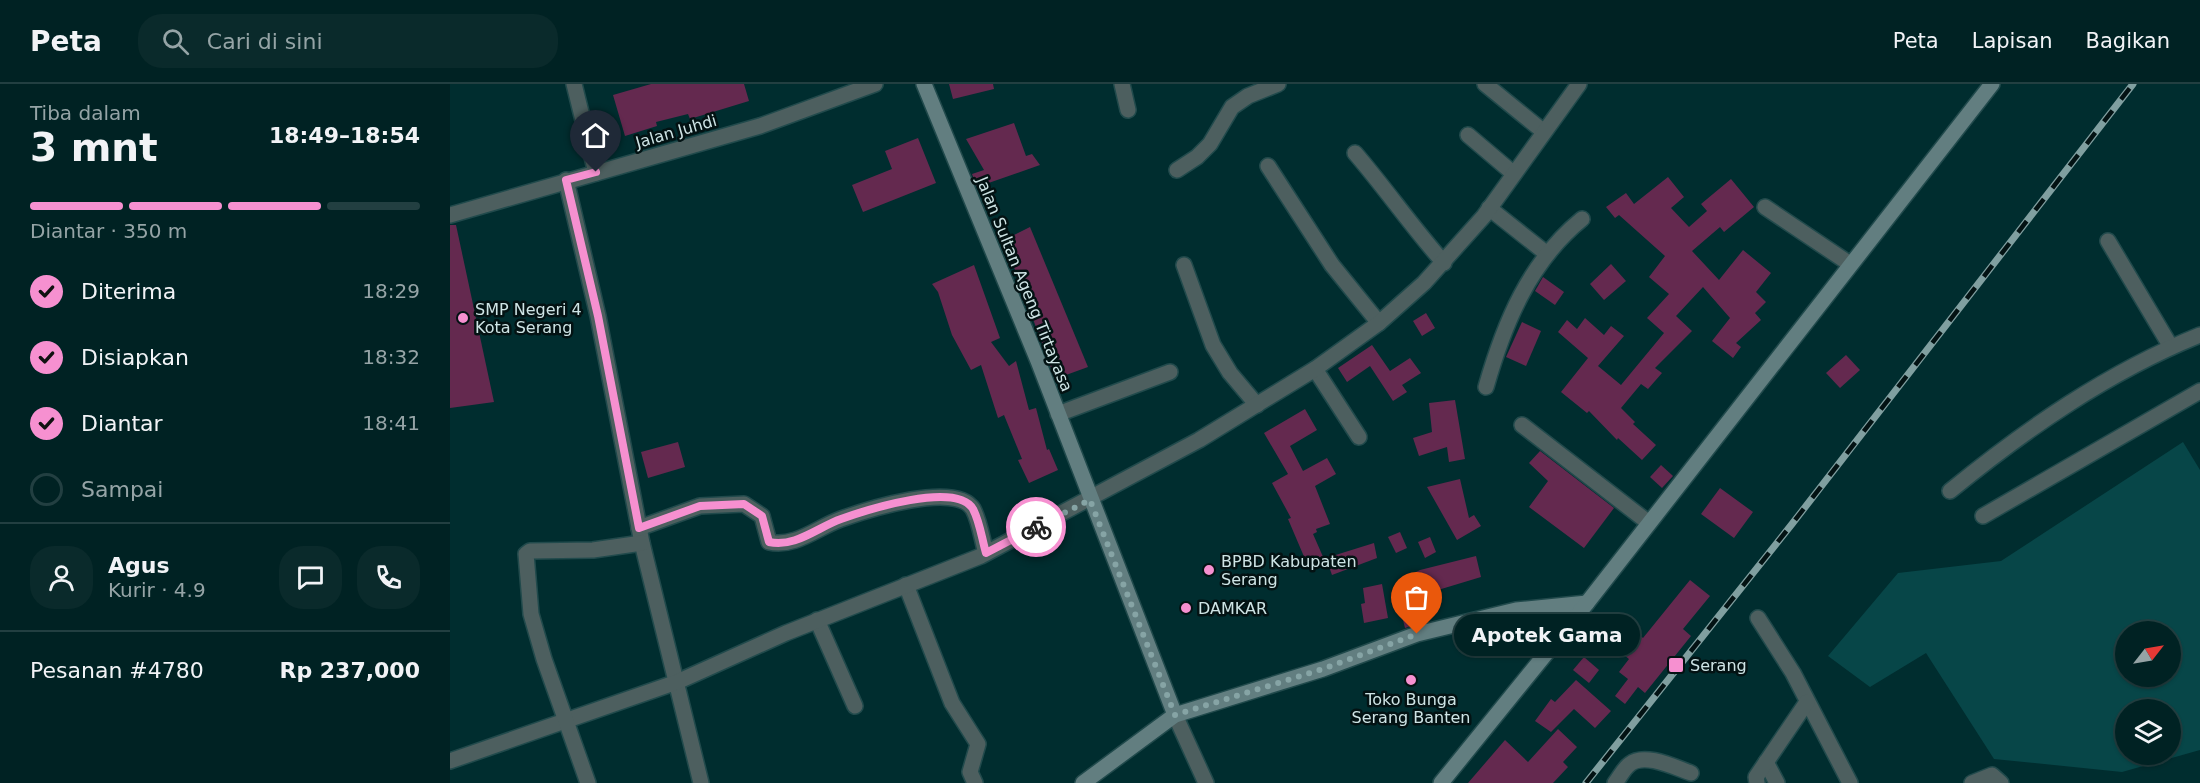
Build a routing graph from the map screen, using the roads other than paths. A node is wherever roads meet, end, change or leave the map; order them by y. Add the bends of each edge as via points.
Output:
1 (574, 84) edge
2 (875, 84) edge
3 (924, 84) edge
4 (1122, 84) edge
5 (1278, 84) edge
6 (1485, 84) edge
7 (1579, 84) edge
8 (1992, 84) edge
9 (1128, 110) dead end
10 (1544, 132) junction
11 (1468, 135) dead end
12 (1355, 153) dead end
13 (1268, 166) dead end
14 (1177, 170) dead end
15 (596, 172) junction
16 (1514, 174) junction
17 (566, 180) junction
18 (1764, 207) dead end
19 (1489, 208) junction
20 (450, 215) edge
21 (1582, 219) dead end
22 (2108, 241) dead end
23 (1546, 254) junction
24 (1444, 262) junction
25 (1850, 264) junction
26 (1184, 266) dead end
27 (1379, 323) junction
28 (2200, 335) edge
29 (2171, 347) junction
30 (1314, 369) junction
31 (1170, 372) dead end
32 (1486, 387) dead end
33 (2200, 391) edge
34 (1257, 405) junction
35 (1058, 414) junction
36 (1522, 425) dead end
37 (1359, 437) dead end
38 (1950, 491) dead end
39 (1090, 500) junction
40 (1983, 516) dead end
41 (1649, 523) junction
42 (641, 536) junction
43 (986, 553) junction
44 (906, 585) junction
45 (1587, 603) junction
46 (1758, 618) dead end
47 (817, 620) junction
48 (677, 682) junction
49 (1808, 702) junction
50 (855, 706) dead end
51 (1175, 715) junction
52 (566, 723) junction
53 (450, 761) edge
54 (1766, 762) junction
55 (1691, 773) dead end
56 (588, 783) edge
57 (701, 783) edge
58 (975, 783) edge
59 (1083, 783) edge
60 (1206, 783) edge
61 (1441, 783) edge
62 (1615, 783) edge
63 (1756, 783) edge
64 (1777, 783) edge
65 (1850, 783) edge
66 (1972, 783) edge
67 (2001, 783) edge

1 - 15 street
2 - 15 street, Jalan Juhdi via 760,126
3 - 35 main road, Jalan Sultan Ageng Tirtayasa
4 - 9 street
5 - 14 street via 1232,107 1210,144
6 - 10 street
7 - 10 street
8 - 25 main road
10 - 16 street
11 - 16 street
12 - 24 street via 1408,224
13 - 27 street via 1332,265
15 - 17 street, Jalan Juhdi
16 - 19 street
17 - 20 street, Jalan Juhdi
17 - 42 street via 598,316
18 - 25 street
19 - 23 street
19 - 24 street
21 - 23 street
22 - 29 street
23 - 32 street via 1515,303
24 - 27 street
25 - 41 main road
26 - 34 street via 1214,345 1230,373
27 - 30 street
28 - 29 street
29 - 38 street via 2026,431
30 - 34 street
30 - 37 street
31 - 35 street
33 - 40 street
34 - 39 street
35 - 39 main road, Jalan Sultan Ageng Tirtayasa
36 - 41 street
39 - 43 street
39 - 51 main road, Jalan Sultan Ageng Tirtayasa
41 - 45 main road
42 - 43 street via 700,506 744,504 762,516 769,542 781,545 840,519 886,505 910,499 957,497 972,508
42 - 48 street
42 - 52 street via 593,550 530,550 526,554 531,614
43 - 44 street
44 - 47 street
44 - 58 street via 952,703 978,744 970,772
45 - 51 main road via 1515,610 1417,634 1323,669
45 - 61 main road
46 - 49 street
47 - 48 street
47 - 50 street
48 - 52 street
48 - 57 street
49 - 54 street
49 - 65 street
51 - 59 main road
51 - 60 street
52 - 53 street
52 - 56 street
54 - 63 street
54 - 64 street
55 - 62 street via 1638,760
66 - 67 street via 1992,775

